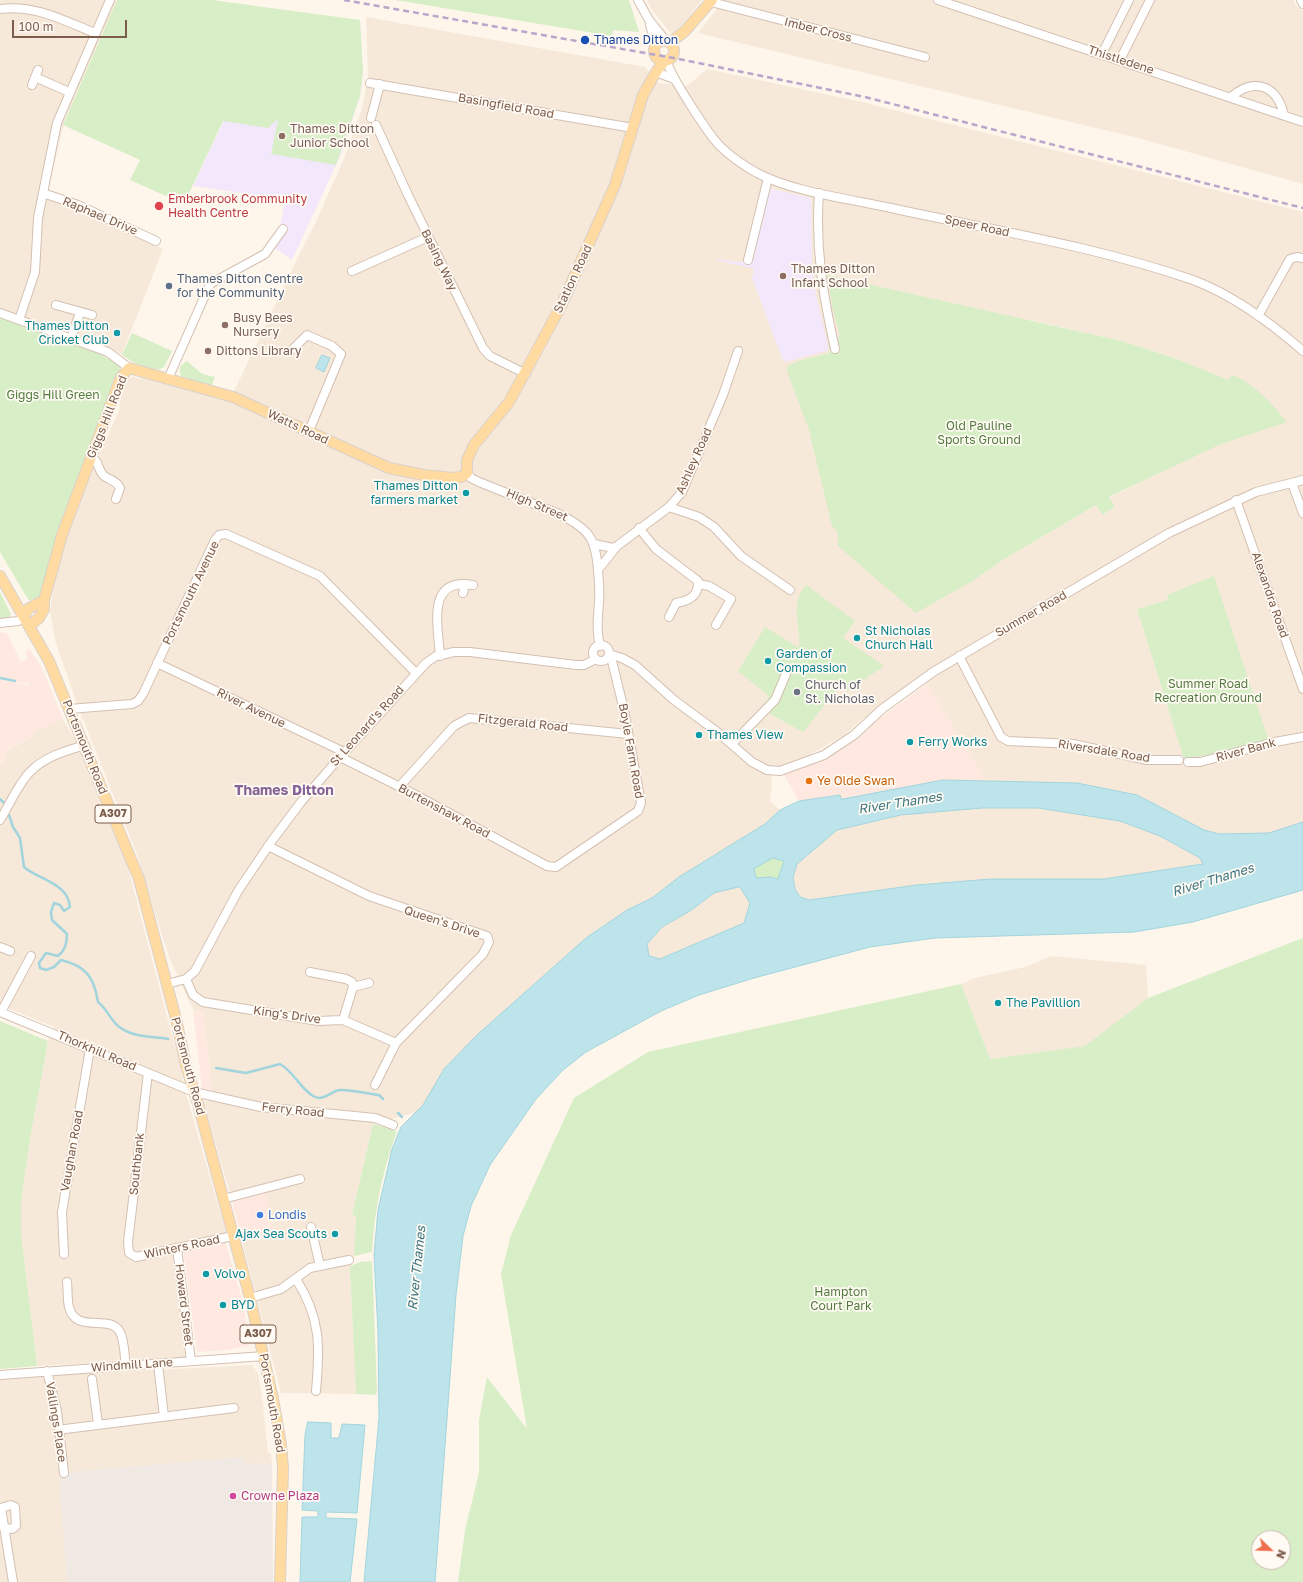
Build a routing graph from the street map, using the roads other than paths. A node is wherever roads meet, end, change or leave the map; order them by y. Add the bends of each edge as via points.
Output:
1 (110, 0) edge
2 (638, 0) edge
3 (938, 0) edge
4 (1129, 0) edge
5 (1150, 0) edge
6 (1301, 0) edge
7 (711, 1) edge
8 (1303, 4) edge
9 (0, 9) edge
10 (649, 20) junction
11 (95, 33) junction
12 (668, 42) junction
13 (656, 45) junction
14 (1102, 54) junction
15 (925, 57) dead end
16 (1120, 60) junction
17 (663, 61) junction
18 (656, 72) junction
19 (674, 79) junction
20 (370, 83) dead end
21 (380, 84) junction
22 (32, 85) dead end
23 (69, 92) junction
24 (1231, 97) junction
25 (1284, 115) junction
26 (371, 118) dead end
27 (1303, 122) edge
28 (376, 125) dead end
29 (633, 128) junction
30 (768, 178) junction
31 (43, 193) junction
32 (819, 193) junction
33 (283, 229) dead end
34 (428, 237) junction
35 (156, 241) dead end
36 (1303, 258) edge
37 (748, 260) dead end
38 (352, 271) dead end
39 (56, 305) dead end
40 (0, 313) edge
41 (80, 313) junction
42 (92, 315) dead end
43 (1258, 316) junction
44 (19, 320) junction
45 (71, 338) junction
46 (293, 349) dead end
47 (835, 349) dead end
48 (738, 351) dead end
49 (1303, 351) edge
50 (129, 368) junction
51 (526, 374) junction
52 (168, 379) junction
53 (309, 431) junction
54 (91, 458) junction
55 (466, 473) junction
56 (1303, 480) edge
57 (1292, 483) junction
58 (116, 499) dead end
59 (1236, 500) junction
60 (669, 506) junction
61 (1303, 513) edge
62 (639, 528) junction
63 (594, 544) junction
64 (617, 546) junction
65 (598, 570) junction
66 (0, 576) edge
67 (698, 584) junction
68 (790, 590) dead end
69 (463, 593) dead end
70 (669, 618) dead end
71 (27, 621) junction
72 (0, 623) edge
73 (716, 625) dead end
74 (600, 646) junction
75 (440, 656) junction
76 (608, 656) junction
77 (959, 656) junction
78 (596, 658) junction
79 (157, 663) junction
80 (415, 672) junction
81 (786, 674) dead end
82 (1303, 689) edge
83 (69, 709) junction
84 (628, 734) junction
85 (1303, 737) edge
86 (85, 744) junction
87 (732, 744) junction
88 (342, 755) junction
89 (1179, 760) dead end
90 (1188, 762) dead end
91 (399, 786) junction
92 (0, 820) edge
93 (268, 846) junction
94 (548, 866) joint
95 (0, 948) edge
96 (10, 950) dead end
97 (31, 956) dead end
98 (310, 972) dead end
99 (186, 979) junction
100 (369, 983) dead end
101 (167, 984) junction
102 (353, 987) junction
103 (1, 1012) edge
104 (343, 1020) junction
105 (396, 1043) junction
106 (90, 1049) junction
107 (148, 1073) junction
108 (376, 1085) dead end
109 (194, 1092) junction
110 (393, 1124) dead end
111 (300, 1179) dead end
112 (223, 1199) junction
113 (311, 1227) dead end
114 (233, 1236) junction
115 (177, 1248) junction
116 (64, 1254) dead end
117 (132, 1256) joint
118 (349, 1260) dead end
119 (320, 1266) junction
120 (296, 1279) junction
121 (67, 1282) dead end
122 (250, 1298) junction
123 (264, 1356) junction
124 (191, 1361) junction
125 (158, 1364) junction
126 (126, 1366) junction
127 (48, 1371) junction
128 (0, 1375) edge
129 (92, 1379) dead end
130 (316, 1391) dead end
131 (234, 1408) dead end
132 (164, 1417) junction
133 (98, 1424) junction
134 (64, 1429) dead end
135 (64, 1473) dead end
136 (4, 1528) dead end
137 (13, 1582) edge
138 (280, 1582) edge

1 - 11 street
2 - 10 street
3 - 14 street, Thistledene
4 - 14 street
5 - 16 street
6 - 8 street
7 - 12 main road via 685,31
7 - 15 street, Imber Cross
9 - 11 street via 27,8
10 - 12 street
10 - 13 street
11 - 23 street
12 - 13 main road via 661,41
12 - 17 main road via 675,49 674,54 672,59
13 - 17 main road via 654,50
14 - 16 street, Thistledene
16 - 24 street, Thistledene
17 - 18 main road, Station Road
17 - 19 street, Speer Road
18 - 19 street
18 - 29 main road, Station Road via 643,95
19 - 30 street, Speer Road via 719,145 736,161
20 - 21 street, Basingfield Road
21 - 26 street
21 - 29 street, Basingfield Road
22 - 23 street via 37,73
23 - 31 street via 57,123
24 - 25 street, Thistledene
24 - 25 street via 1247,86 1266,88 1275,95
25 - 27 street, Thistledene
28 - 34 street, Basing Way
29 - 51 main road, Station Road via 608,204 562,304
30 - 32 street, Speer Road
30 - 37 street via 746,251
31 - 35 street, Raphael Drive via 78,205
31 - 44 street via 38,218 35,272
32 - 43 street, Speer Road via 1099,252 1195,281
32 - 47 street via 818,252
33 - 52 street via 265,254 210,284
34 - 38 street
34 - 51 street, Basing Way via 486,353
36 - 43 street via 1290,259
39 - 41 street
40 - 44 street, Giggs Hill Road
41 - 42 street
41 - 45 street
43 - 49 street, Speer Road
44 - 45 street, Giggs Hill Road
45 - 50 street, Giggs Hill Road via 108,352
46 - 53 street via 307,334 332,346 341,354
48 - 60 street, Ashley Road via 723,395 682,492
50 - 52 main road, Watts Road
50 - 54 main road, Giggs Hill Road via 121,377
51 - 55 main road, Station Road via 502,412 474,445 467,460
52 - 53 main road, Watts Road via 230,396
53 - 55 main road, Watts Road via 376,463 399,470 453,478
54 - 58 street via 96,460 104,476 118,484 120,488
54 - 71 main road, Giggs Hill Road via 62,535 44,600 28,609
55 - 63 street, High Street via 471,478 572,521 584,530
56 - 57 street, Summer Road
57 - 59 street, Summer Road
57 - 61 street
59 - 77 street, Summer Road via 1169,533
59 - 82 street, Alexandra Road
60 - 62 street, Ashley Road
60 - 68 street via 699,517 714,527 741,556
62 - 64 street, Ashley Road
62 - 67 street via 656,549 693,576
63 - 64 street via 613,548
63 - 65 street, High Street
64 - 65 street, Ashley Road
65 - 74 street, High Street via 597,620
66 - 71 main road, Portsmouth Road / A307
67 - 70 street via 692,599 676,603
67 - 73 street via 713,588 731,599
69 - 75 street via 469,584 451,586 445,589 440,598
71 - 72 street
71 - 83 main road, Portsmouth Road / A307 via 49,661
74 - 76 street via 606,648
74 - 78 street via 594,652
75 - 78 street, St Leonard's Road via 454,652 470,652 576,665 584,665
75 - 80 street, St Leonard's Road
76 - 78 street via 603,661
76 - 84 street, Boyle Farm Road via 614,666
76 - 87 street via 635,665 674,700
77 - 87 street, Summer Road via 882,709 840,745 807,762 774,771 767,770 752,762
77 - 89 street, Riversdale Road via 1001,737 1008,741 1072,744 1147,760
79 - 80 street, Portsmouth Avenue via 215,540 219,535 226,534 320,576
79 - 83 street, Portsmouth Avenue via 138,701
79 - 88 street, River Avenue
80 - 88 street, St Leonard's Road
81 - 87 street via 775,700
83 - 86 main road, Portsmouth Road / A307
84 - 91 street, Fitzgerald Road via 469,718 454,726
84 - 94 street, Boyle Farm Road via 640,789 640,809 560,865
85 - 90 street, River Bank via 1200,762
86 - 92 street via 61,752 29,773
86 - 101 main road, Portsmouth Road / A307 via 139,879
88 - 91 street, Burtenshaw Road
88 - 93 street, St Leonard's Road via 301,802
91 - 94 street, Burtenshaw Road
93 - 99 street, St Leonard's Road via 228,908 195,971
93 - 105 street, Queen's Drive via 376,898 487,936 489,942 483,954
95 - 96 street
97 - 103 street
98 - 102 street via 346,979 352,982
99 - 101 street
99 - 104 street, King's Drive via 194,995 203,1002 318,1021
100 - 102 street
101 - 109 main road, Portsmouth Road / A307
102 - 104 street
103 - 106 street, Thorkhill Road
104 - 105 street, King's Drive
105 - 108 street
106 - 107 street, Thorkhill Road
106 - 116 street, Vaughan Road via 62,1212
107 - 109 street, Thorkhill Road
107 - 117 street, Southbank via 128,1242 128,1251
109 - 110 street, Ferry Road via 260,1107 375,1118
109 - 112 main road, Portsmouth Road / A307
111 - 112 street
112 - 114 main road, Portsmouth Road / A307
113 - 119 street
114 - 115 street, Winters Road
114 - 122 main road, Portsmouth Road / A307
115 - 117 street, Winters Road
115 - 124 street, Howard Street
118 - 119 street
119 - 120 street via 310,1268
120 - 122 street via 281,1289
120 - 130 street via 308,1297 315,1322 320,1354
121 - 126 street via 69,1308 74,1317 83,1323 104,1323 120,1332
122 - 123 main road, Portsmouth Road / A307
123 - 124 street, Windmill Lane
123 - 138 main road, Portsmouth Road / A307 via 281,1444 283,1482
124 - 125 street, Windmill Lane
125 - 126 street, Windmill Lane
125 - 132 street
126 - 127 street, Windmill Lane
127 - 128 street, Windmill Lane
127 - 135 street, Vallings Place via 57,1411
129 - 133 street
131 - 132 street
132 - 133 street
133 - 134 street
136 - 137 street

